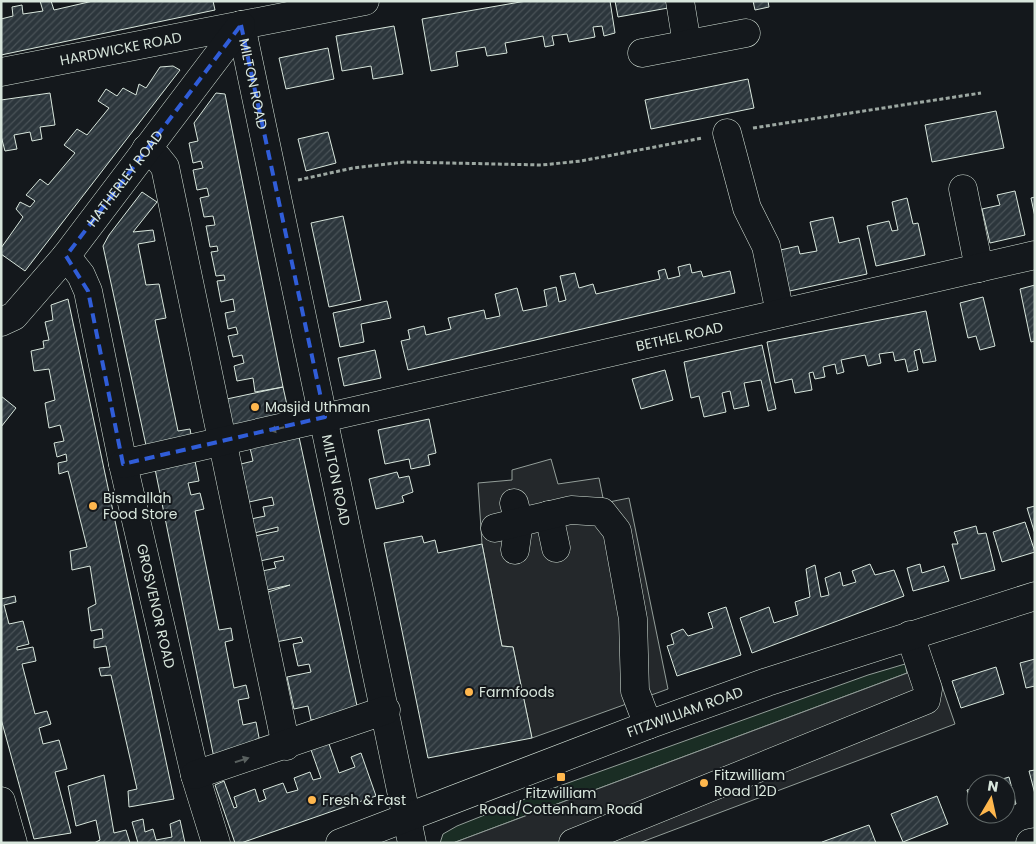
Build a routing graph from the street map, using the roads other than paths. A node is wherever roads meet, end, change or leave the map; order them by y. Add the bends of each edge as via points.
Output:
1 (366, 1) edge
2 (680, 1) edge
3 (241, 25) junction
4 (746, 33) dead end
5 (688, 44) junction
6 (642, 53) dead end
7 (1, 72) edge
8 (727, 133) road end
9 (146, 149) junction
10 (963, 189) dead end
11 (1035, 255) edge
12 (66, 256) junction
13 (979, 268) junction
14 (780, 313) junction
15 (1, 322) edge
16 (325, 417) junction
17 (222, 442) junction
18 (123, 464) junction
19 (549, 515) junction
20 (556, 548) dead end
21 (515, 550) dead end
22 (1035, 596) edge
23 (910, 635) junction
24 (386, 710) junction
25 (648, 725) junction
26 (286, 746) junction
27 (195, 774) junction
28 (1, 801) edge
29 (409, 830) edge
30 (1035, 842) edge
31 (12, 843) edge
32 (216, 843) edge
33 (340, 843) edge
34 (573, 843) edge
35 (1030, 843) edge

1 - 3 street, HARDWICKE ROAD
2 - 5 street
3 - 7 street, HARDWICKE ROAD
3 - 9 street, HATHERLEY ROAD
3 - 16 street, MILTON ROAD
4 - 5 street
5 - 6 street
8 - 14 street via 747,208 766,246
9 - 12 street, HATHERLEY ROAD
9 - 17 street via 165,167
10 - 13 street
11 - 13 street, BETHEL ROAD
12 - 15 street, HATHERLEY ROAD via 14,316
12 - 18 street, GROSVENOR ROAD via 81,275 88,291
13 - 14 street, BETHEL ROAD
14 - 16 street, BETHEL ROAD
16 -> 17 street, BETHEL ROAD
16 - 24 street, MILTON ROAD
17 - 18 street, BETHEL ROAD
17 - 26 street
18 - 27 street, GROSVENOR ROAD
19 - 20 street
19 - 21 street via 509,518
19 - 25 street via 570,510 585,501 602,512 617,531 633,619 635,691
22 - 23 street, FITZWILLIAM ROAD
23 - 25 street, FITZWILLIAM ROAD
23 - 34 street via 928,689 926,700
24 - 26 street
24 - 29 street, MILTON ROAD
25 - 29 street, FITZWILLIAM ROAD
27 -> 26 street
27 - 32 street, GROSVENOR ROAD
28 - 31 street
29 - 33 street, FITZWILLIAM ROAD
30 - 35 street

